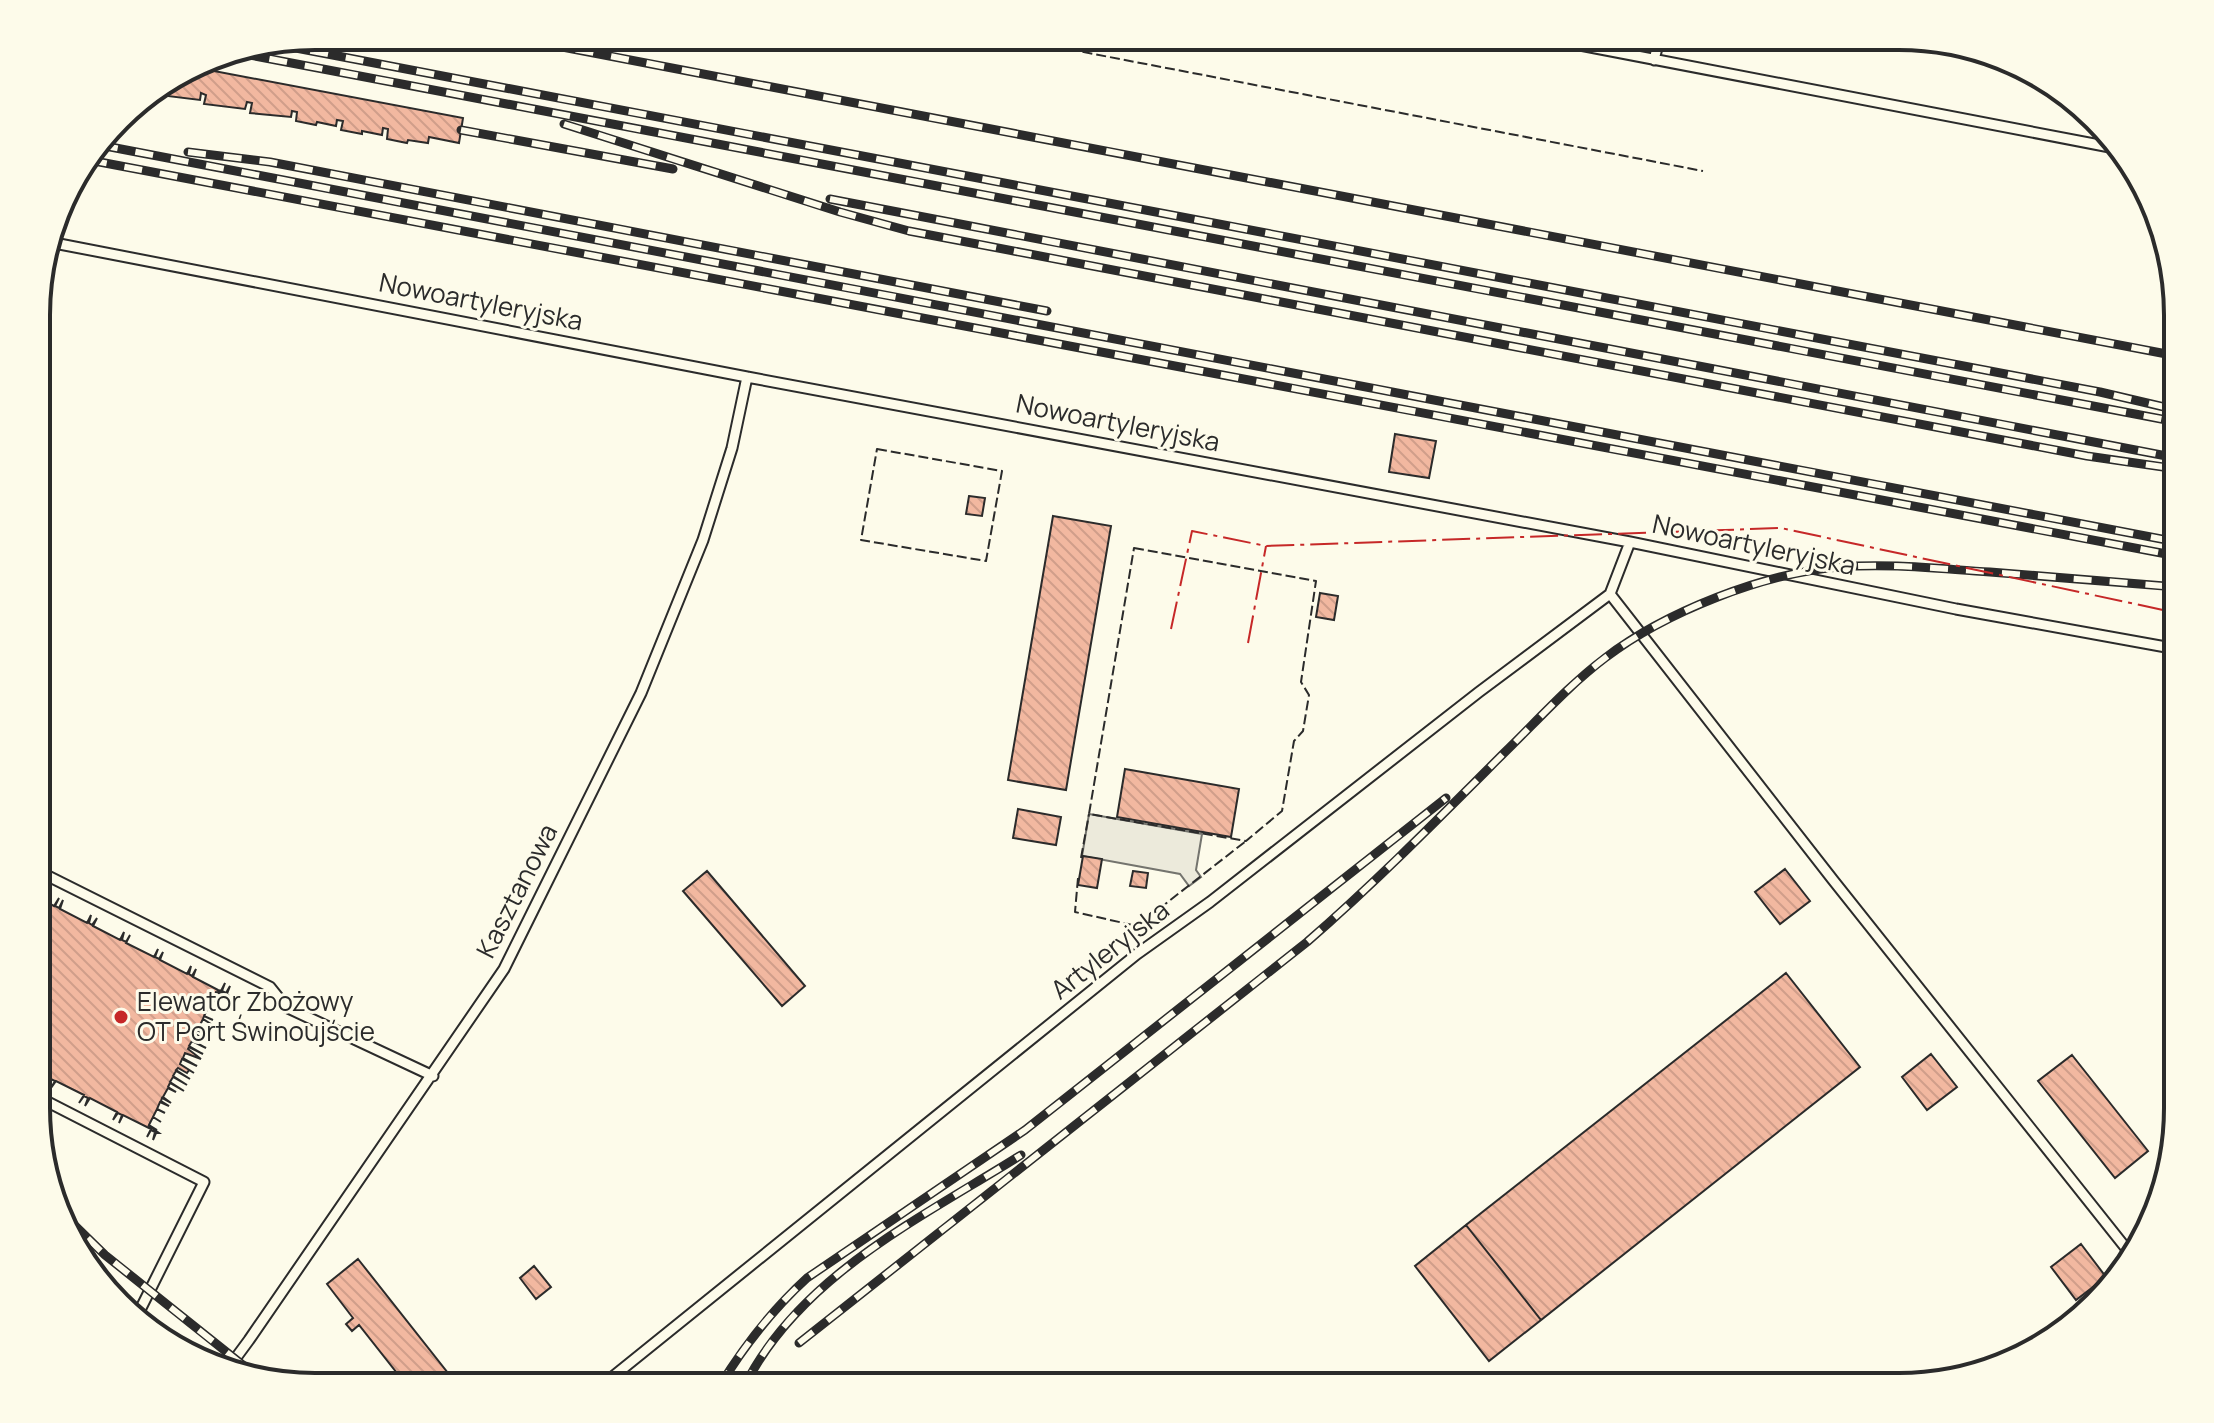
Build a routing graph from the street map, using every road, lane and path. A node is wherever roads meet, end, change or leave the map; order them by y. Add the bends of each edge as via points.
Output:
1 (1605, 50) edge
2 (1656, 50) edge
3 (1654, 60) junction
4 (2102, 146) edge
5 (60, 244) edge
6 (747, 377) junction
7 (1630, 542) junction
8 (1610, 594) junction
9 (2163, 646) edge
10 (50, 877) edge
11 (433, 1076) junction
12 (50, 1103) edge
13 (2124, 1246) edge
14 (141, 1308) edge
15 (234, 1360) edge
16 (618, 1373) edge

1 - 3 lane
2 - 3 lane
3 - 4 lane
5 - 6 lane, Nowoartyleryjska
6 - 7 lane, Nowoartyleryjska
6 - 11 lane, Kasztanowa via 732,448 703,540 641,693 504,969
7 - 8 lane
7 - 9 lane, Nowoartyleryjska
8 - 13 lane
8 - 16 lane, Artyleryjska via 1137,954
10 - 11 lane via 270,987 286,1007
11 - 15 lane, Kasztanowa
12 - 14 lane via 204,1182

